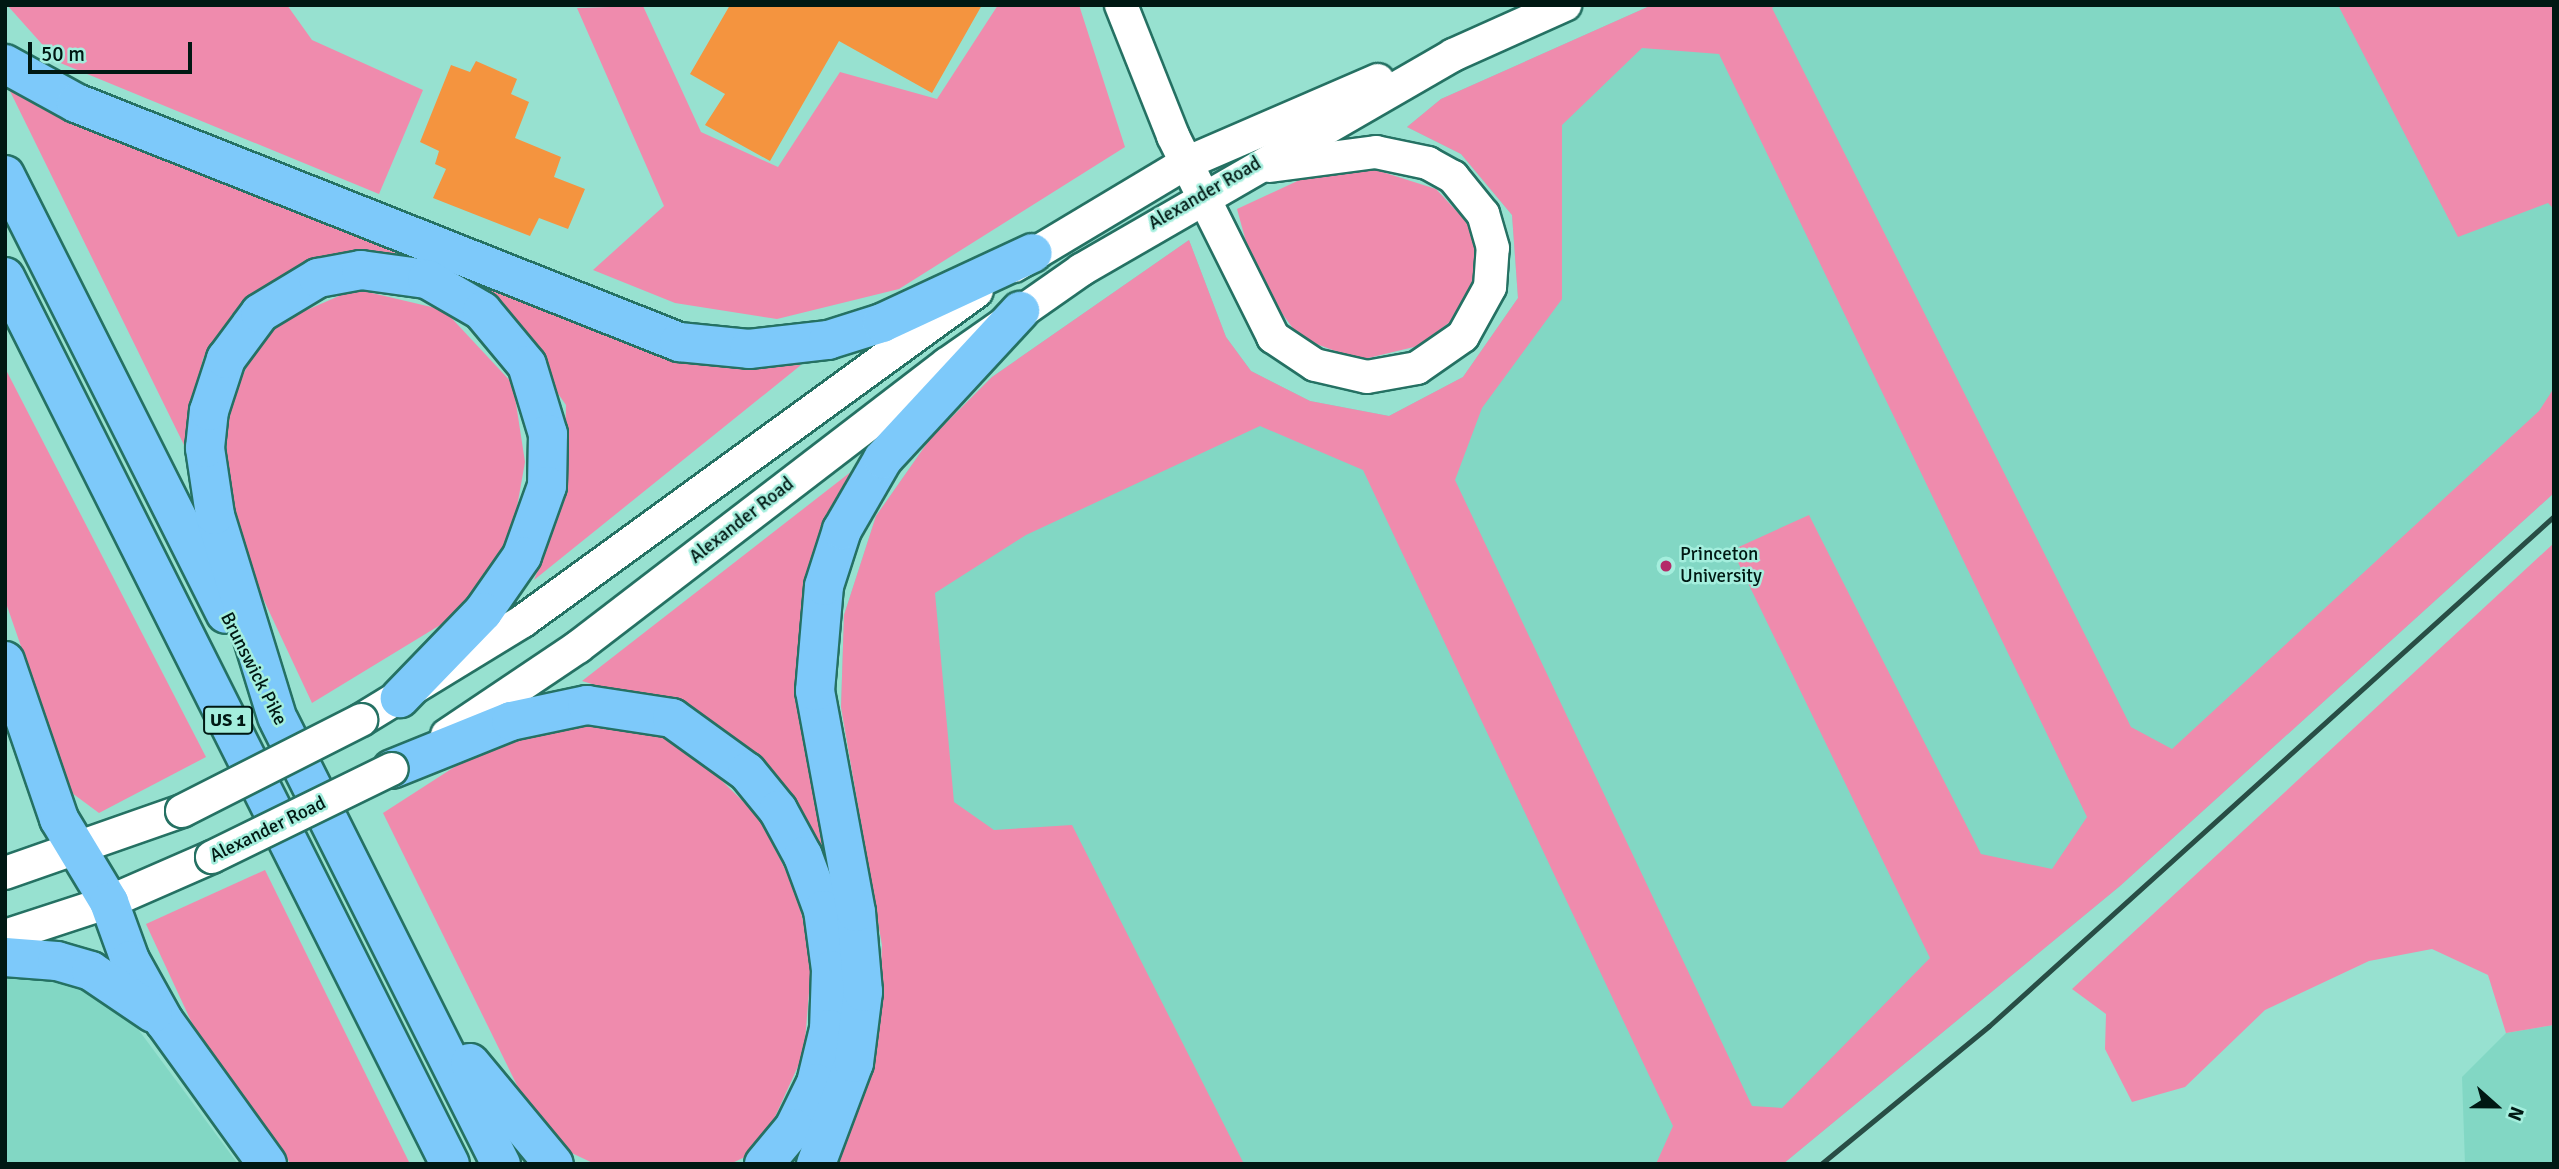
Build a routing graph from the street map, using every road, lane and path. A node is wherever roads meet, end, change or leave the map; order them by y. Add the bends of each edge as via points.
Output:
1 (1121, 5) edge
2 (1565, 5) edge
3 (1452, 55) junction
4 (5, 64) edge
5 (1186, 163) junction
6 (1245, 170) junction
7 (5, 175) edge
8 (1203, 195) junction
9 (1033, 253) junction
10 (5, 277) edge
11 (1020, 311) junction
12 (5, 661) edge
13 (400, 698) junction
14 (277, 717) junction
15 (392, 769) junction
16 (75, 851) junction
17 (5, 873) edge
18 (109, 902) junction
19 (5, 936) edge
20 (5, 957) edge
21 (404, 970) junction
22 (163, 1021) junction
23 (267, 1164) edge
24 (450, 1164) edge
25 (500, 1164) edge
26 (554, 1164) edge
27 (764, 1164) edge
28 (816, 1164) edge

1 - 5 main road
2 - 3 main road, Alexander Road
3 - 5 main road, Alexander Road via 1341,92
3 - 6 main road, Alexander Road
4 - 9 highway via 89,108 679,341 749,349 828,340 900,315
5 - 8 main road
5 - 9 main road, Alexander Road
6 - 8 main road, Alexander Road
6 - 8 main road via 1376,152 1428,163 1453,177 1483,214 1493,248 1490,287 1475,321 1434,358 1400,373 1347,375 1315,365 1286,348 1258,318
7 - 14 highway, Brunswick Pike / US 1
8 - 11 main road, Alexander Road
9 - 13 main road, Alexander Road via 523,621
10 - 24 highway, US 1
11 - 15 main road, Alexander Road via 578,647
11 - 28 highway via 883,459 848,518 824,586 815,691 856,912 863,992 854,1063
12 - 16 highway
13 - 14 highway via 483,612 522,556 547,486 548,434 527,365 482,312 427,279 361,270 318,278 260,313 226,359 209,411 205,448 215,515
13 - 16 main road, Alexander Road, bridge via 182,811
14 - 21 highway, Brunswick Pike / US 1
15 - 18 main road, Alexander Road, bridge
15 - 27 highway via 511,721 587,705 671,718 747,772 778,810 803,856 823,910 831,970 825,1057 794,1128
16 - 17 main road, Alexander Road
16 - 18 highway
18 - 19 main road, Alexander Road
18 - 22 highway via 130,960
20 - 22 highway via 57,961 91,971
21 - 25 highway, Brunswick Pike / US 1
21 - 26 highway via 500,1104
22 - 23 highway

